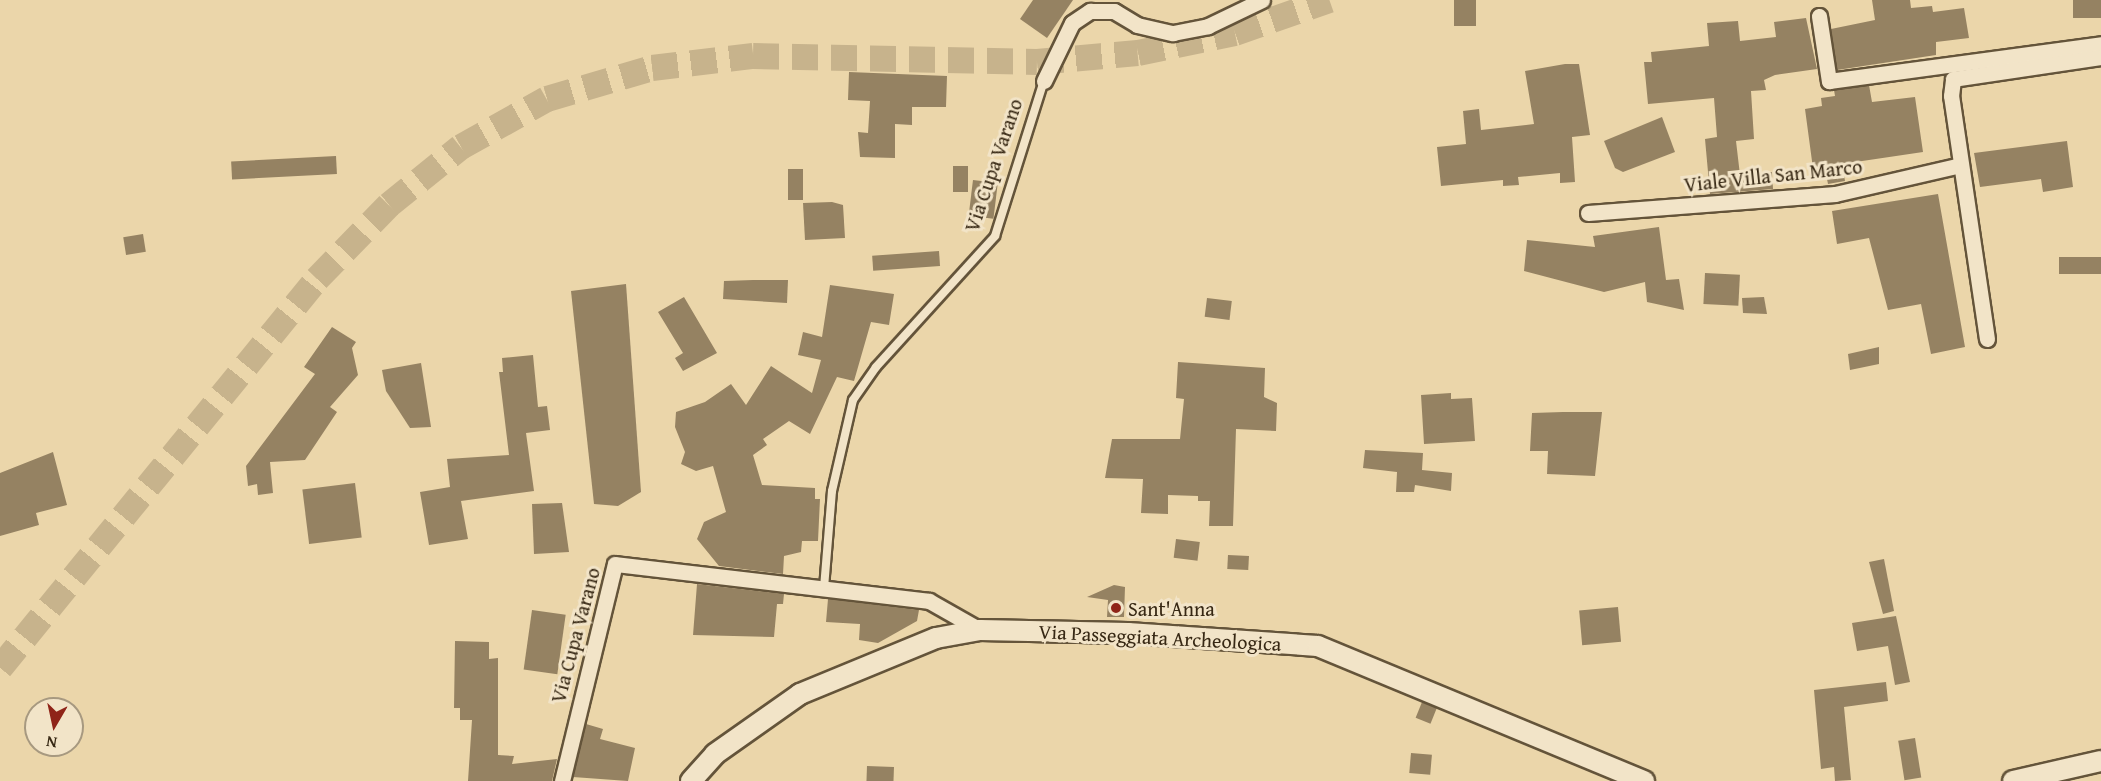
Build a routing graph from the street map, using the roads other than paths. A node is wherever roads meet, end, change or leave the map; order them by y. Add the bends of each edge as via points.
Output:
1 (1262, 0) edge
2 (1819, 16) dead end
3 (2101, 44) edge
4 (2101, 57) edge
5 (1044, 81) joint
6 (1961, 165) junction
7 (1588, 213) dead end
8 (1987, 339) dead end
9 (824, 588) junction
10 (980, 630) junction
11 (2101, 761) edge
12 (562, 781) edge
13 (691, 781) edge
14 (1644, 781) edge
15 (2013, 781) edge

1 - 5 street, Via Cupa Varano via 1208,26 1173,33 1137,25 1114,11 1090,11 1072,23
2 - 3 street via 1829,81
4 - 6 street via 1953,79
5 - 9 lane, Via Cupa Varano via 995,236 876,367 853,400 832,490
6 - 7 street, Viale Villa San Marco via 1835,194
6 - 8 street
9 - 10 street, Via Cupa Varano via 929,601
9 - 12 street, Via Cupa Varano via 615,564
10 - 13 street, Via Passeggiata Archeologica via 936,638 800,694 715,754
10 - 14 street, Via Passeggiata Archeologica via 1128,633 1318,646
11 - 15 street

